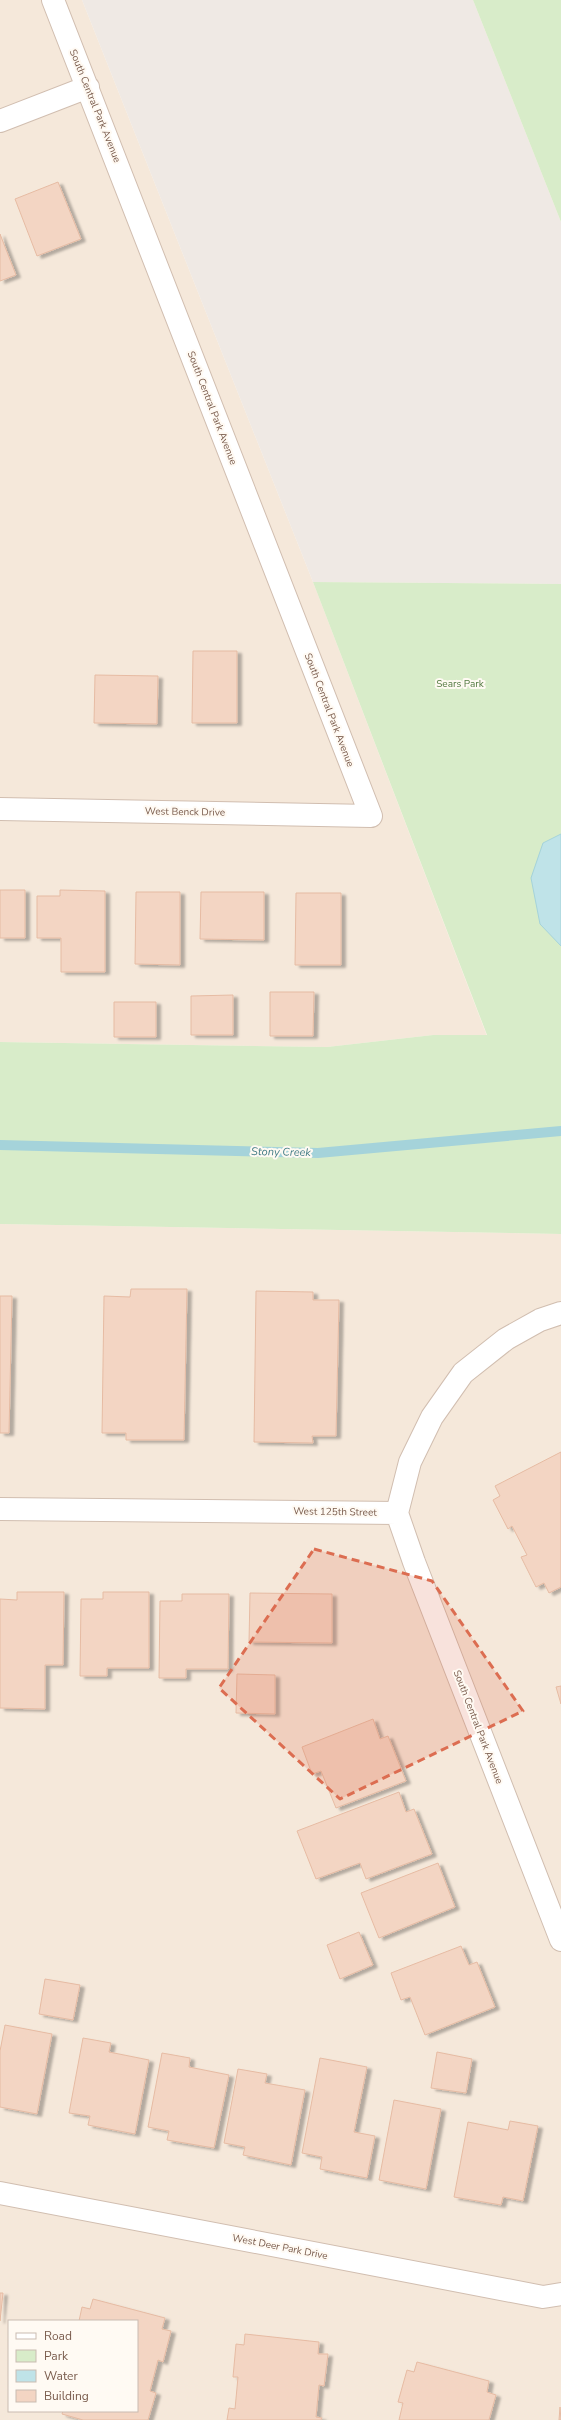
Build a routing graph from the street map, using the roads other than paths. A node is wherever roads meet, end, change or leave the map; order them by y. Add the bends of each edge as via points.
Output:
1 (52, 0) edge
2 (88, 86) junction
3 (0, 121) edge
4 (0, 809) edge
5 (371, 816) joint
6 (561, 1313) edge
7 (0, 1509) edge
8 (397, 1513) junction
9 (561, 1940) edge
10 (0, 2193) edge
11 (561, 2294) edge

1 - 2 street, South Central Park Avenue
2 - 3 street
2 - 5 street, South Central Park Avenue
4 - 5 street, West Benck Drive
6 - 8 street via 540,1320 506,1339 463,1373 432,1417 410,1462
7 - 8 street, West 125th Street
8 - 9 street, South Central Park Avenue via 416,1569
10 - 11 street, West Deer Park Drive via 543,2297

